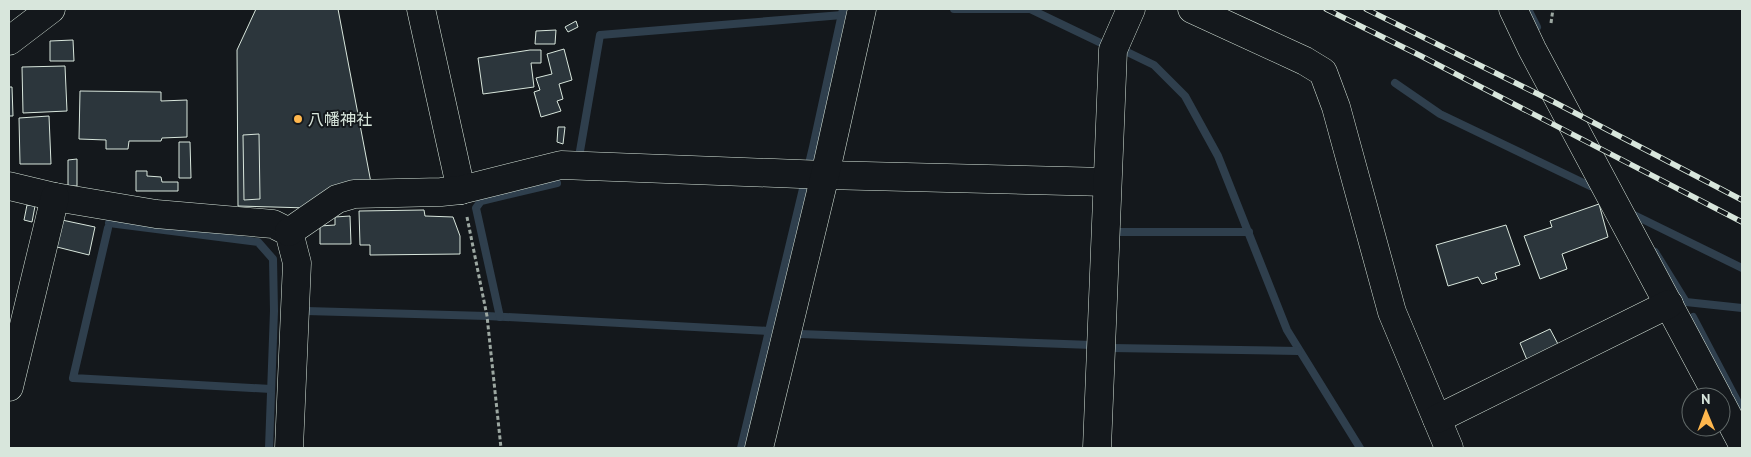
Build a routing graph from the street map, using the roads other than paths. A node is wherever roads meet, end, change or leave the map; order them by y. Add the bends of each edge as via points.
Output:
1 (51, 9) edge
2 (421, 9) edge
3 (862, 9) edge
4 (1131, 9) edge
5 (1192, 9) edge
6 (1513, 9) edge
7 (9, 41) edge
8 (825, 175) junction
9 (1107, 182) junction
10 (9, 186) edge
11 (461, 190) junction
12 (55, 197) junction
13 (289, 232) junction
14 (1669, 304) junction
15 (9, 386) edge
16 (1713, 387) edge
17 (1436, 419) junction
18 (1731, 422) edge
19 (1742, 443) edge
20 (290, 448) edge
21 (760, 448) edge
22 (1097, 448) edge
23 (1449, 448) edge

1 - 7 street
2 - 11 street
3 - 8 street
4 - 9 street via 1113,50
5 - 17 street via 1322,72 1336,107 1392,312
6 - 14 street
8 - 9 street
8 - 11 street via 561,165
8 - 21 street
9 - 22 street
10 - 12 street
11 - 13 street via 354,194 336,199
12 - 13 street via 156,214 274,224
12 - 15 street
13 - 20 street via 297,263
14 - 16 street
14 - 17 street
17 - 23 street
18 - 19 street

